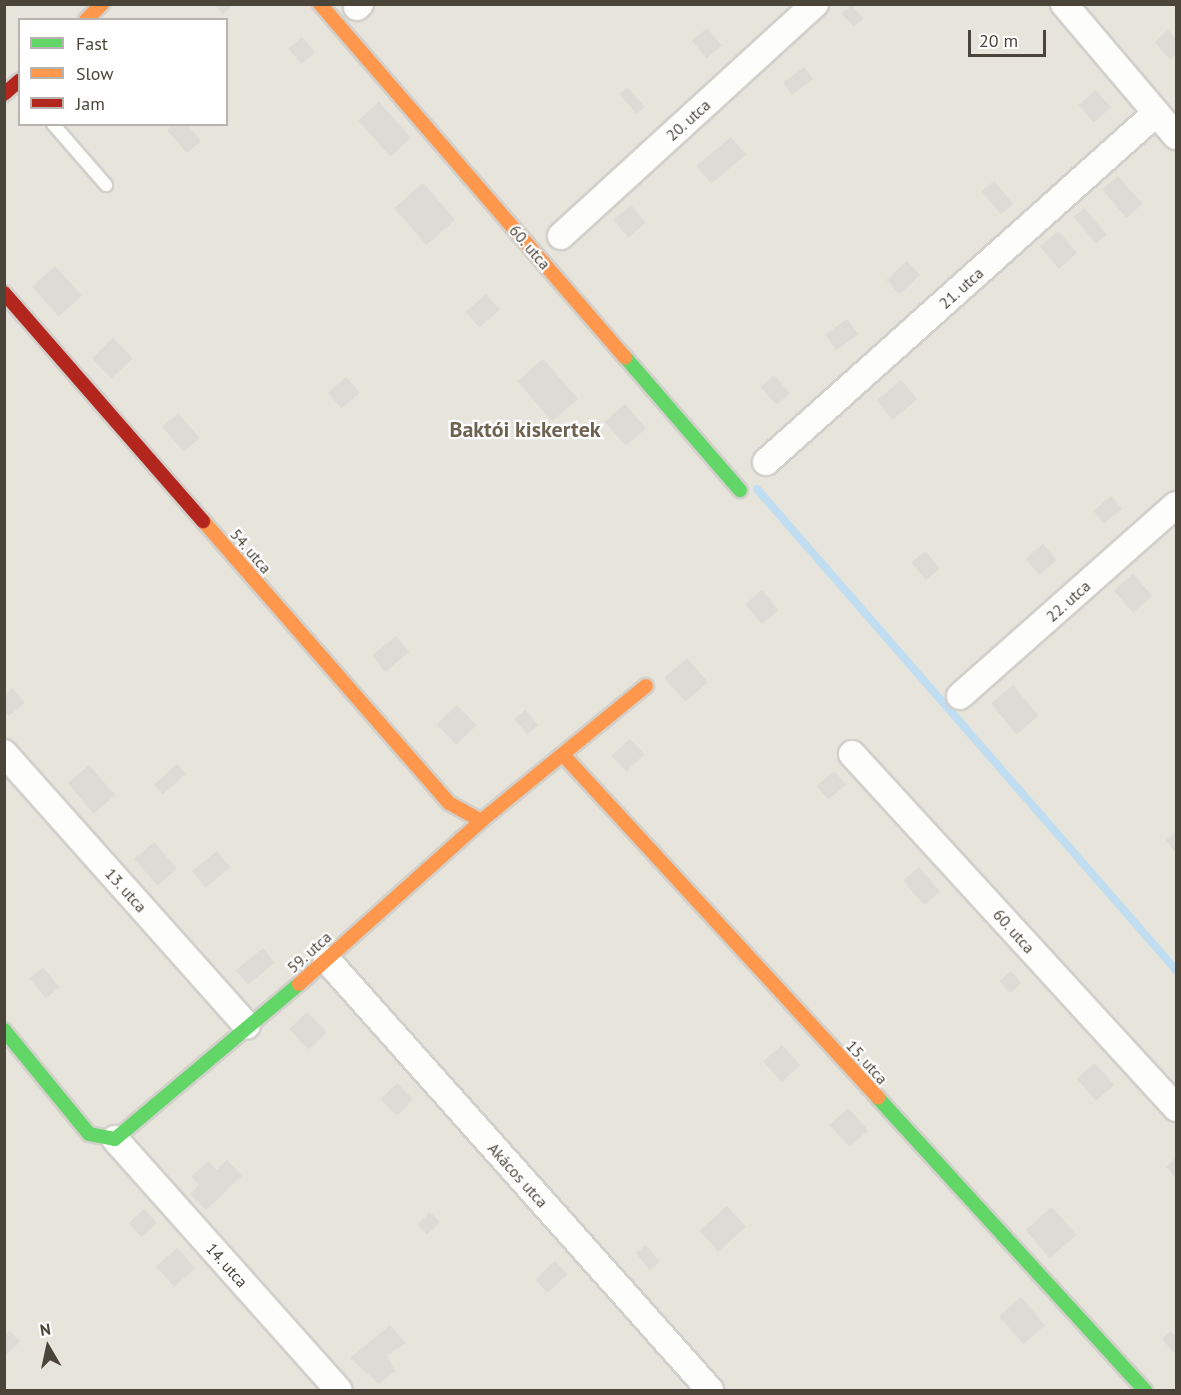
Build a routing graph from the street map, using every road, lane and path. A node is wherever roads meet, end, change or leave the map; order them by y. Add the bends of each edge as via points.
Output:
1 (102, 4) edge
2 (320, 4) edge
3 (815, 4) edge
4 (1064, 4) edge
5 (88, 18) edge
6 (18, 83) edge
7 (4, 94) edge
8 (1156, 113) junction
9 (55, 126) edge
10 (1176, 136) edge
11 (106, 185) dead end
12 (561, 236) dead end
13 (4, 293) edge
14 (766, 462) dead end
15 (740, 490) dead end
16 (1176, 505) edge
17 (646, 686) dead end
18 (960, 696) dead end
19 (4, 753) edge
20 (852, 754) dead end
21 (564, 756) junction
22 (481, 820) junction
23 (327, 960) junction
24 (247, 1026) junction
25 (4, 1030) edge
26 (1176, 1108) edge
27 (115, 1139) junction
28 (339, 1390) edge
29 (710, 1390) edge
30 (1145, 1390) edge

1 - 5 street
2 - 15 street, 60. utca
3 - 12 street, 20. utca
4 - 8 street
6 - 7 street
8 - 10 street
8 - 14 street, 21. utca
9 - 11 lane
13 - 22 street, 54. utca via 449,803
16 - 18 street, 22. utca
17 - 21 street, 59. utca
19 - 24 street, 13. utca
20 - 26 street, 60. utca
21 - 22 street, 59. utca
21 - 30 street, 15. utca
22 - 23 street, 59. utca
23 - 24 street, 59. utca
23 - 29 street, Akácos utca
24 - 27 street, 59. utca
25 - 27 street via 89,1134
27 - 28 street, 14. utca

